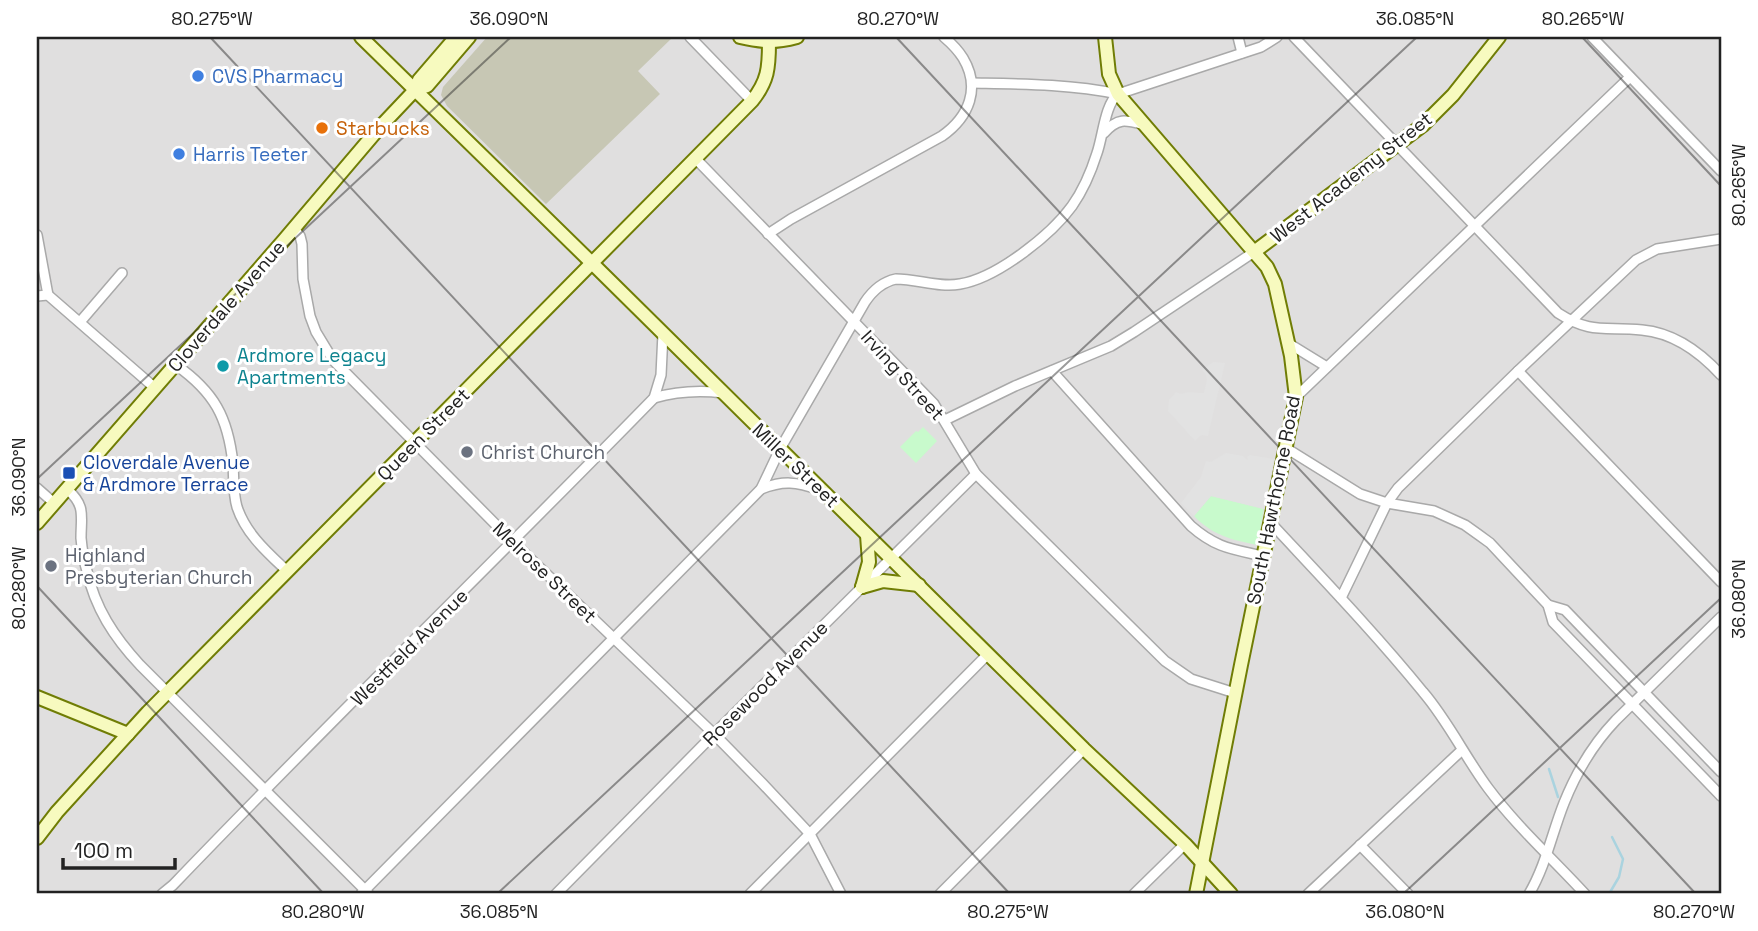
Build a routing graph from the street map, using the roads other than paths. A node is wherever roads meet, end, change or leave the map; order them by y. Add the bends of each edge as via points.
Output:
1 (361, 37) edge
2 (456, 37) edge
3 (469, 37) edge
4 (690, 37) edge
5 (740, 37) edge
6 (797, 37) edge
7 (944, 37) edge
8 (1105, 37) edge
9 (1238, 37) edge
10 (1277, 37) edge
11 (1294, 37) edge
12 (1499, 37) edge
13 (1592, 37) edge
14 (769, 42) junction
15 (1242, 53) junction
16 (432, 64) junction
17 (389, 65) junction
18 (1630, 77) junction
19 (972, 83) junction
20 (415, 90) junction
21 (1118, 94) junction
22 (752, 101) junction
23 (1145, 125) junction
24 (1103, 134) junction
25 (1396, 146) junction
26 (695, 158) junction
27 (1721, 171) edge
28 (1473, 226) junction
29 (293, 228) junction
30 (768, 234) junction
31 (37, 235) edge
32 (1721, 239) edge
33 (1254, 252) junction
34 (593, 263) junction
35 (122, 273) dead end
36 (48, 295) junction
37 (37, 296) edge
38 (80, 322) junction
39 (855, 322) junction
40 (1572, 322) junction
41 (663, 333) junction
42 (1288, 342) junction
43 (176, 365) junction
44 (1327, 367) junction
45 (1052, 371) junction
46 (1518, 371) junction
47 (1721, 375) edge
48 (155, 388) junction
49 (723, 393) junction
50 (1296, 397) junction
51 (654, 398) junction
52 (945, 420) junction
53 (414, 443) junction
54 (1286, 448) junction
55 (780, 450) junction
56 (976, 474) junction
57 (37, 488) edge
58 (67, 489) junction
59 (761, 489) junction
60 (822, 490) junction
61 (54, 503) junction
62 (1387, 503) junction
63 (1270, 522) junction
64 (37, 523) edge
65 (867, 535) junction
66 (513, 542) junction
67 (1263, 556) junction
68 (891, 558) junction
69 (287, 571) junction
70 (1721, 582) edge
71 (919, 585) junction
72 (862, 587) junction
73 (1341, 598) junction
74 (1548, 605) junction
75 (1721, 617) edge
76 (614, 639) junction
77 (988, 654) junction
78 (1644, 692) junction
79 (168, 693) junction
80 (1236, 693) junction
81 (37, 697) edge
82 (1632, 705) junction
83 (128, 734) junction
84 (713, 734) junction
85 (1084, 749) junction
86 (1462, 750) junction
87 (1721, 772) edge
88 (264, 790) junction
89 (1721, 796) edge
90 (1208, 833) junction
91 (810, 834) junction
92 (37, 838) edge
93 (1182, 842) junction
94 (1360, 845) junction
95 (1548, 854) junction
96 (1202, 862) junction
97 (1220, 882) junction
98 (365, 893) edge
99 (1196, 893) edge
100 (162, 894) edge
101 (556, 894) edge
102 (750, 894) edge
103 (841, 894) edge
104 (940, 894) edge
105 (1134, 894) edge
106 (1231, 894) edge
107 (1308, 894) edge
108 (1408, 894) edge
109 (1530, 894) edge
110 (1585, 894) edge

1 - 17 main road, Miller Street
2 - 16 main road, Cloverdale Avenue
3 - 20 main road, Cloverdale Avenue via 427,86
4 - 22 street
5 - 14 main road
6 - 14 main road
7 - 19 street via 965,60
8 - 21 main road, South Hawthorne Road via 1109,74
9 - 15 street
10 - 15 street
11 - 25 street
12 - 25 main road, West Academy Street via 1453,95
13 - 18 street
14 - 22 main road, Queen Street via 768,74
15 - 21 street
16 - 17 main road via 410,73
16 - 20 main road, Cloverdale Avenue
17 - 20 main road, Miller Street
18 - 27 street
18 - 28 street
19 - 21 street
19 - 30 street via 967,111 952,128
20 - 29 main road, Cloverdale Avenue
20 - 34 main road, Miller Street
21 - 23 main road, South Hawthorne Road
21 - 24 street via 1112,98
22 - 26 main road, Queen Street
23 - 24 street via 1121,121
23 - 33 main road, South Hawthorne Road
24 - 39 street via 1088,179 1071,208 1018,256 961,284 890,280 871,294
25 - 28 street
25 - 33 main road, West Academy Street
26 - 30 street, Irving Street
26 - 34 main road, Queen Street
28 - 40 street
28 - 44 street
29 - 43 main road, Cloverdale Avenue
29 - 53 street, Melrose Street via 300,236 306,299 322,344 344,374
30 - 39 street, Irving Street
31 - 36 street
32 - 40 street via 1648,253
33 - 42 main road, South Hawthorne Road via 1275,284
33 - 45 street via 1122,339
34 - 41 main road, Miller Street
34 - 53 main road, Queen Street
35 - 38 street
36 - 37 street
36 - 38 street
38 - 48 street
39 - 52 street, Irving Street
39 - 55 street
40 - 46 street
40 - 47 street via 1598,329 1660,333 1686,344
41 - 49 main road, Miller Street
41 - 51 street via 662,375
42 - 44 street
42 - 50 main road, South Hawthorne Road
43 - 48 main road, Cloverdale Avenue
43 - 69 street via 201,385 220,412 228,433 237,506 255,539
44 - 50 street
45 - 52 street
45 - 67 street via 1204,538
46 - 62 street
46 - 70 street
48 - 58 main road, Cloverdale Avenue
49 - 51 street via 690,390
49 - 55 main road, Miller Street
50 - 54 main road, South Hawthorne Road
51 - 66 street, Westfield Avenue
52 - 56 street, Irving Street
53 - 66 street, Melrose Street
53 - 69 main road, Queen Street
54 - 62 street via 1360,494
54 - 63 main road, South Hawthorne Road
55 - 59 street
55 - 60 main road, Miller Street
56 - 68 street, Rosewood Avenue
56 - 80 street, Irving Street via 1166,662 1191,679
57 - 61 street
58 - 61 main road, Cloverdale Avenue
58 - 79 street via 80,504 81,540 96,602 126,650
59 - 60 street via 782,482
59 - 76 street
60 - 65 main road, Miller Street
61 - 64 main road, Cloverdale Avenue
62 - 73 street
62 - 74 street via 1434,511 1465,525 1490,543
63 - 67 main road, South Hawthorne Road
63 - 73 street
65 - 68 main road, Miller Street
65 - 72 main road via 869,562
66 - 76 street, Melrose Street
66 - 88 street, Westfield Avenue
67 - 80 main road, South Hawthorne Road
68 - 71 main road, Miller Street
68 - 72 street, Rosewood Avenue
69 - 79 main road, Queen Street
71 - 72 main road via 883,581
71 - 77 main road, Miller Street
72 - 84 street, Rosewood Avenue
73 - 86 street via 1424,692
74 - 78 street via 1564,610
74 - 82 street via 1553,622
75 - 78 street
76 - 84 street, Melrose Street
76 - 98 street
77 - 85 main road, Miller Street
77 - 91 street
78 - 82 street
78 - 87 street
79 - 83 main road, Queen Street
79 - 88 street
80 - 90 main road, South Hawthorne Road
81 - 83 main road
82 - 89 street
82 - 95 street via 1608,728 1579,771
83 - 92 main road, Queen Street
84 - 91 street, Melrose Street
84 - 101 street, Rosewood Avenue
85 - 93 main road, Miller Street
85 - 104 street
86 - 94 street
86 - 95 street via 1504,809
88 - 98 street
88 - 100 street, Westfield Avenue
90 - 93 main road
90 - 96 main road, South Hawthorne Road
91 - 102 street
91 - 103 street, Melrose Street
93 - 96 main road, Miller Street
93 - 105 street
94 - 107 street
94 - 108 street
95 - 109 street
95 - 110 street
96 - 97 main road, Miller Street
96 - 99 main road, South Hawthorne Road
97 - 99 main road
97 - 106 main road, Miller Street

